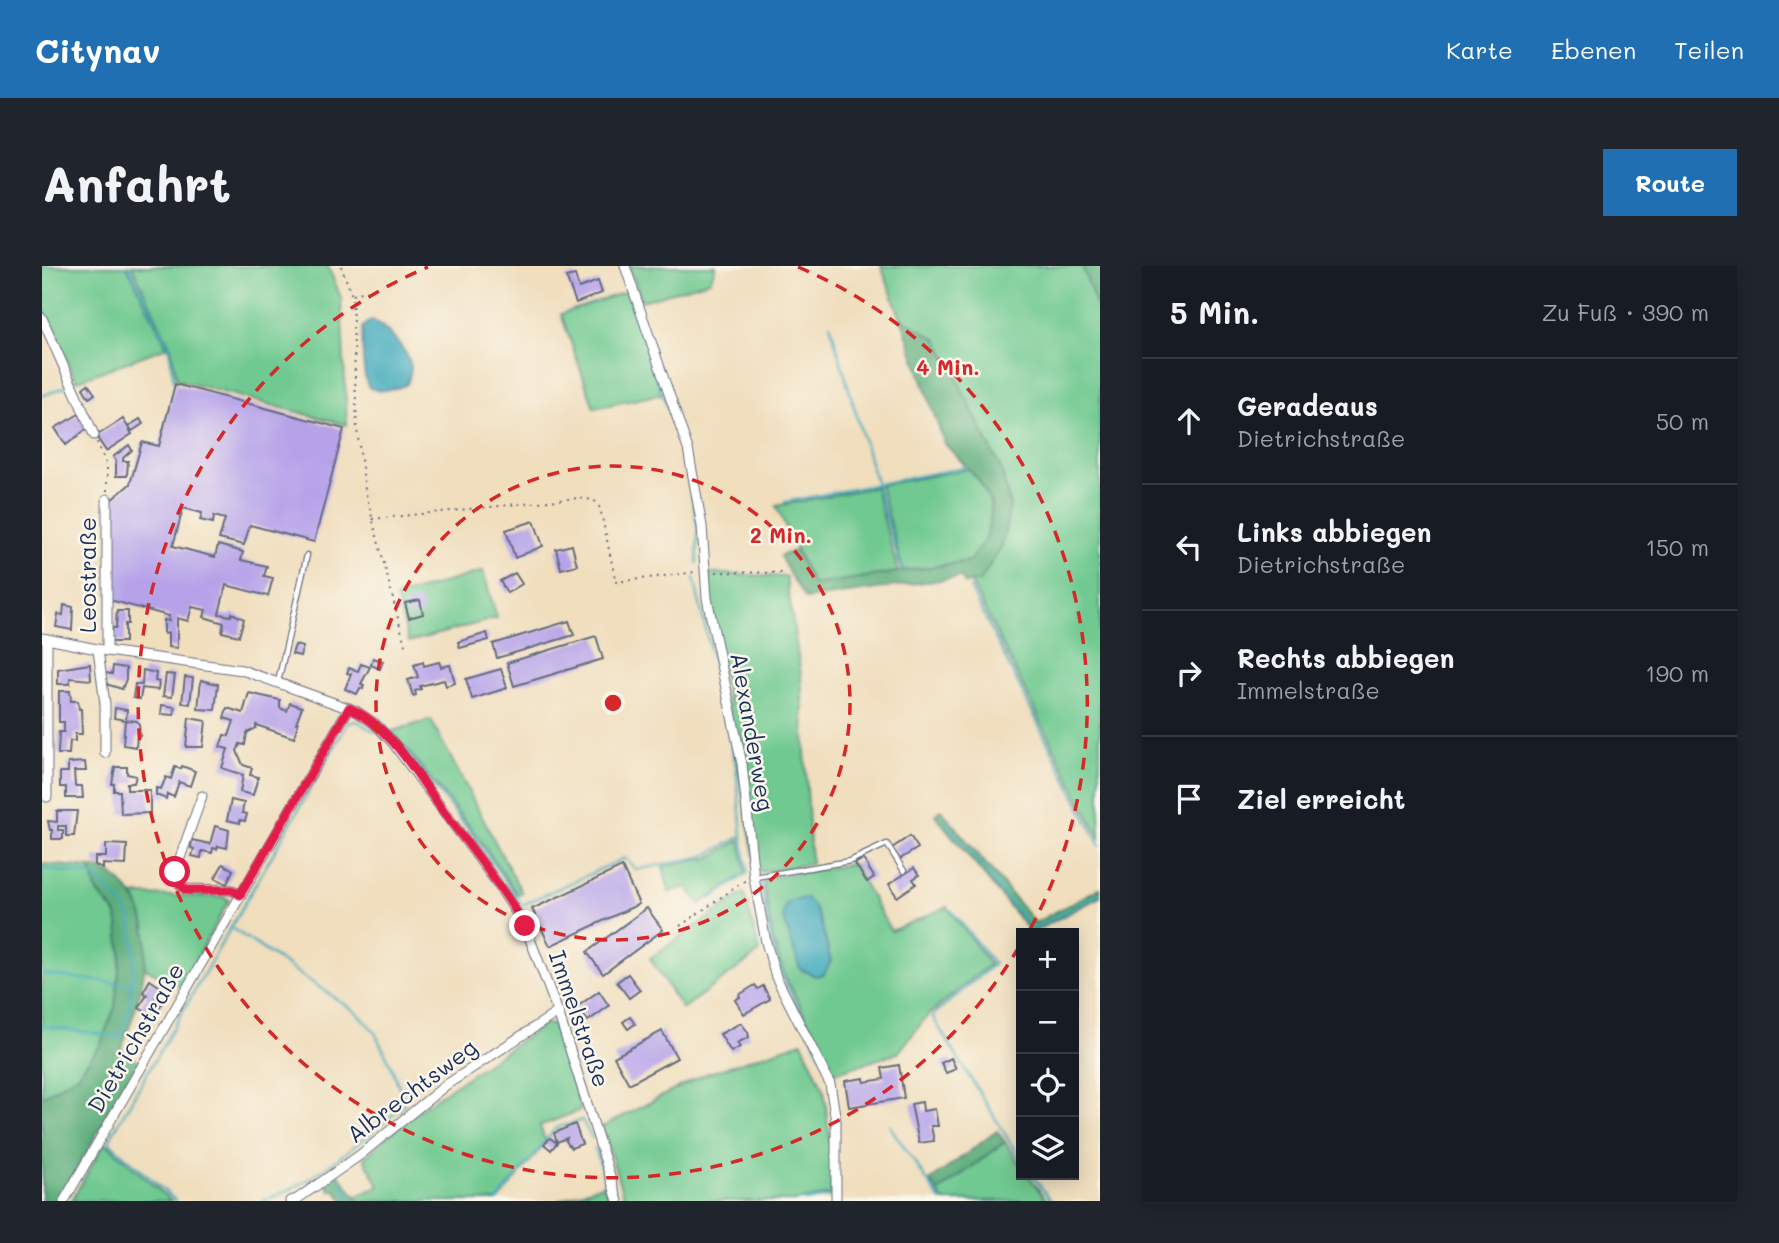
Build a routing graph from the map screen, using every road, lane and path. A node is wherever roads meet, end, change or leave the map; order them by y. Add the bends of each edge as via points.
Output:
1 (341, 266) edge
2 (625, 266) edge
3 (367, 290) dead end
4 (352, 296) junction
5 (42, 318) edge
6 (94, 435) joint
7 (107, 499) joint
8 (372, 519) junction
9 (307, 555) dead end
10 (704, 571) junction
11 (786, 573) dead end
12 (45, 638) edge
13 (406, 649) dead end
14 (102, 650) junction
15 (278, 683) junction
16 (349, 708) junction
17 (105, 753) dead end
18 (202, 796) dead end
19 (47, 797) dead end
20 (904, 871) dead end
21 (754, 878) junction
22 (240, 895) junction
23 (680, 926) dead end
24 (558, 1012) junction
25 (64, 1201) edge
26 (290, 1201) edge
27 (618, 1201) edge
28 (836, 1201) edge

1 - 4 path
2 - 10 street, Alexanderweg via 688,449 702,526
3 - 4 path
4 - 8 path via 357,429
5 - 6 street
6 - 7 path via 107,466
7 - 14 street, Leostraße
8 - 10 path via 594,500 600,508 616,582
8 - 13 path
9 - 15 lane
10 - 11 path
10 - 21 street, Alexanderweg via 742,764
12 - 14 street, Immelstraße
12 - 19 street
14 - 15 street, Immelstraße via 242,670
14 - 17 street
15 - 16 street, Immelstraße
16 - 22 street, Dietrichstraße
16 - 24 street, Immelstraße via 366,717 393,743 512,904
18 - 22 street via 175,879 186,890 232,890
20 - 21 lane via 887,844 850,861
21 - 23 path
21 - 28 street, Alexanderweg via 776,977 830,1084 836,1121
22 - 25 street, Dietrichstraße
24 - 26 street, Albrechtsweg via 446,1085 360,1155
24 - 27 street, Immelstraße

